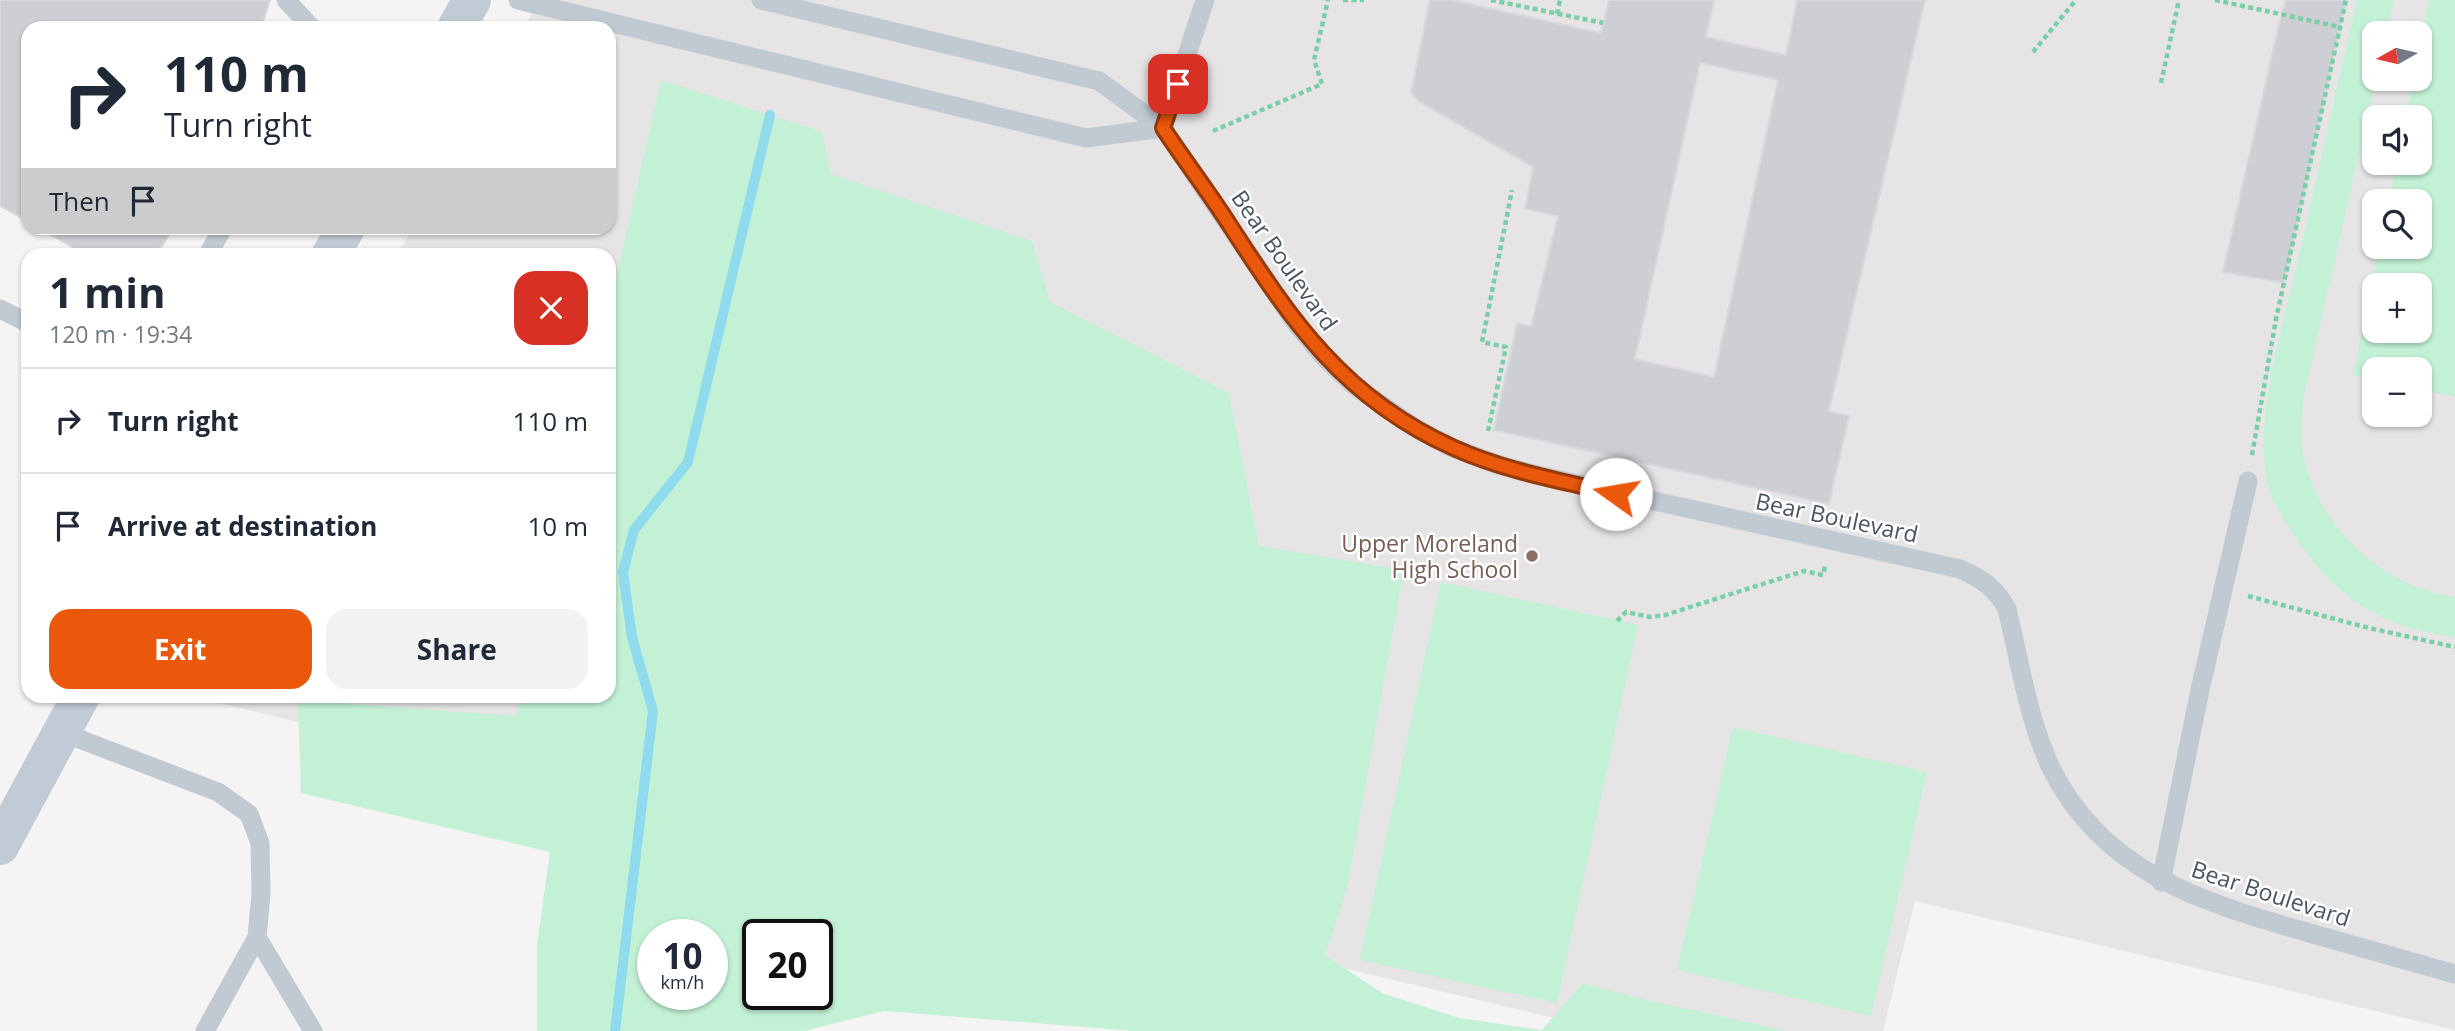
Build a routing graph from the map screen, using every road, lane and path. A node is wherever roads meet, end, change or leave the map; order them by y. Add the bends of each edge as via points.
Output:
1 (286, 0) edge
2 (472, 0) edge
3 (518, 0) edge
4 (761, 0) edge
5 (1205, 0) edge
6 (1328, 0) edge
7 (1343, 0) edge
8 (1364, 0) edge
9 (1491, 0) edge
10 (1560, 0) edge
11 (2076, 0) edge
12 (2179, 0) edge
13 (2215, 0) edge
14 (2346, 0) edge
15 (1558, 14) junction
16 (306, 21) edge
17 (460, 21) edge
18 (604, 21) edge
19 (1603, 23) dead end
20 (616, 24) edge
21 (2340, 27) junction
22 (2033, 52) dead end
23 (2161, 83) dead end
24 (1163, 128) junction
25 (1213, 131) dead end
26 (1512, 190) dead end
27 (0, 309) edge
28 (21, 320) edge
29 (1488, 432) dead end
30 (2248, 481) joint
31 (1825, 566) dead end
32 (2223, 589) junction
33 (1617, 621) dead end
34 (2455, 647) edge
35 (77, 703) edge
36 (61, 732) junction
37 (1, 840) edge
38 (2161, 882) junction
39 (257, 937) junction
40 (2455, 974) edge
41 (205, 1031) edge
42 (313, 1031) edge

1 - 16 lane
2 - 17 street
3 - 18 lane
4 - 24 lane, Bear Boulevard via 1099,80
5 - 24 lane
6 - 25 path via 1314,60 1322,84
7 - 8 path
9 - 15 path
10 - 15 path
11 - 22 path
12 - 23 path
13 - 21 path
14 - 21 path
15 - 19 path
20 - 24 lane via 1086,138
21 - 30 path via 2276,319
24 - 38 lane, Bear Boulevard via 1297,325 1356,387 1417,429 1475,456 1533,474 1960,569 1983,579 1998,592 2007,609 2034,722 2069,798 2093,830
26 - 29 path via 1482,342 1506,347
27 - 28 lane
30 - 32 lane
31 - 33 path via 1823,575 1804,571 1665,615 1626,612
32 - 34 path
32 - 38 lane
35 - 36 street
36 - 37 street
36 - 39 lane via 218,792 249,814 260,843
38 - 40 lane, Bear Boulevard via 2222,907
39 - 41 lane
39 - 42 lane

